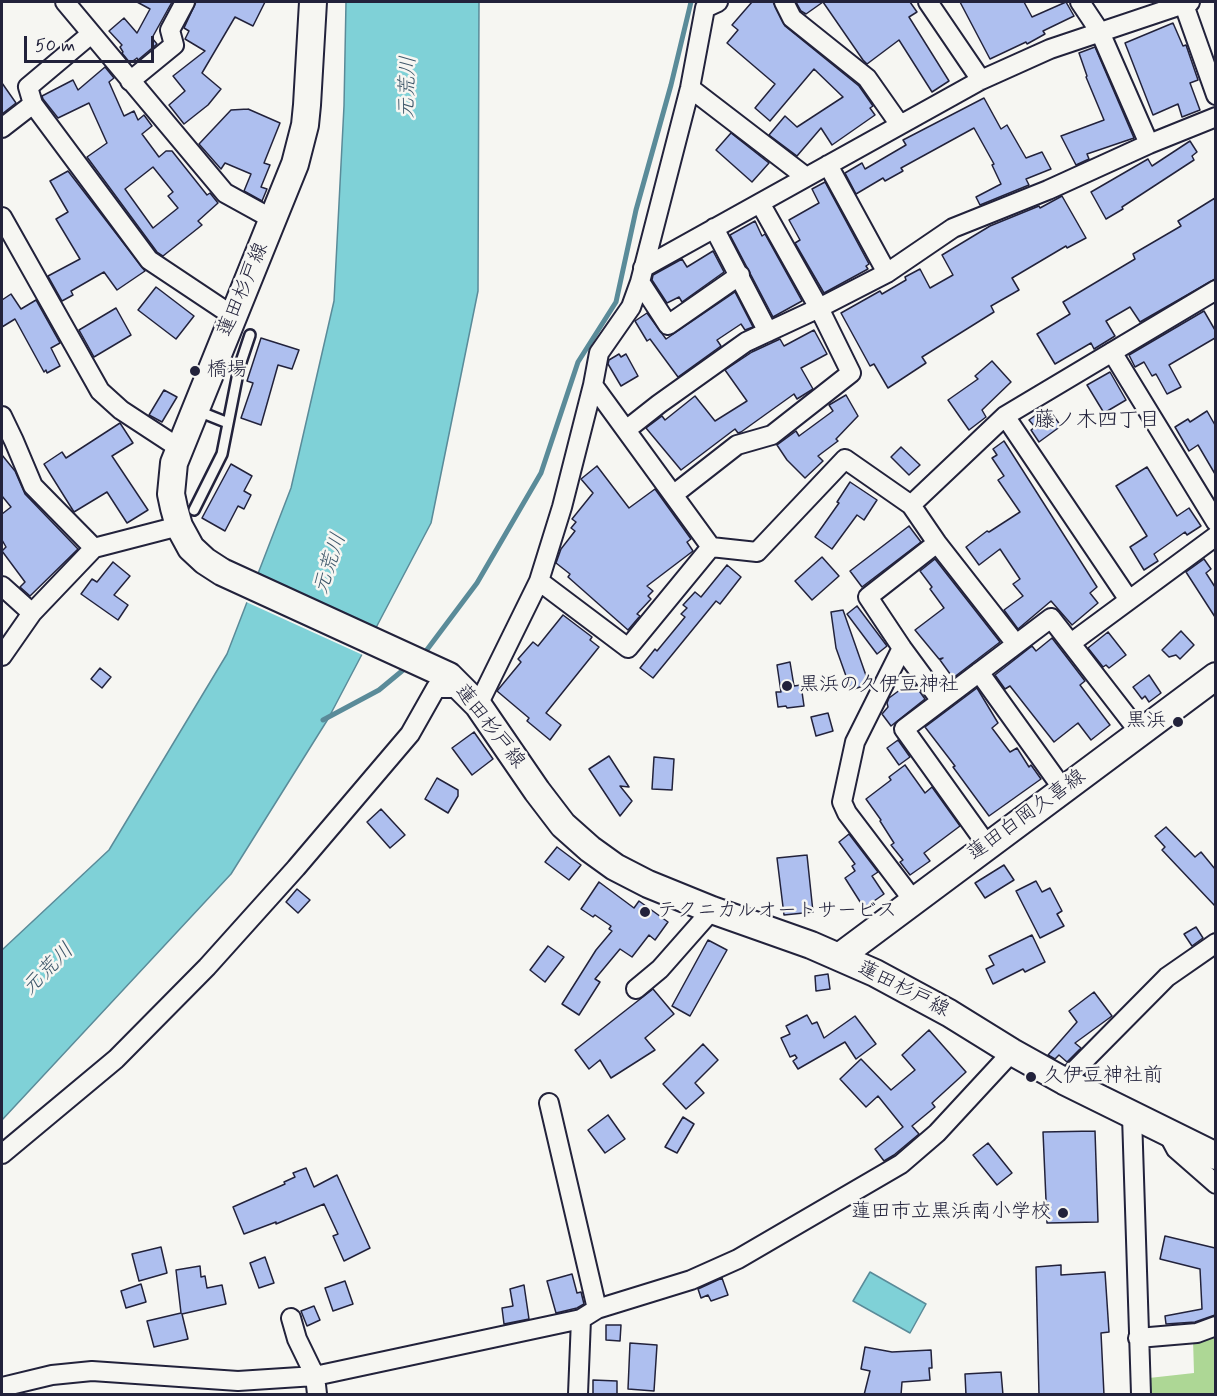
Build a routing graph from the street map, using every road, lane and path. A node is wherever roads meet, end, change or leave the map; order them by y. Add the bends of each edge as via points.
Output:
1 (65, 2) edge
2 (185, 2) edge
3 (313, 2) edge
4 (718, 2) edge
5 (784, 2) edge
6 (928, 2) edge
7 (1080, 2) edge
8 (1186, 2) edge
9 (1100, 32) junction
10 (90, 34) junction
11 (981, 80) junction
12 (130, 81) junction
13 (690, 88) junction
14 (1215, 95) edge
15 (33, 104) junction
16 (1215, 117) edge
17 (900, 125) junction
18 (2, 128) edge
19 (1149, 144) junction
20 (828, 165) junction
21 (806, 177) junction
22 (760, 203) junction
23 (2, 217) edge
24 (274, 220) junction
25 (714, 228) junction
26 (887, 273) junction
27 (641, 275) junction
28 (740, 275) junction
29 (1214, 294) edge
30 (819, 308) junction
31 (233, 316) junction
32 (768, 332) junction
33 (250, 335) dead end
34 (1112, 352) junction
35 (593, 385) junction
36 (195, 410) junction
37 (2, 416) edge
38 (1005, 416) junction
39 (228, 423) junction
40 (626, 430) junction
41 (179, 448) junction
42 (673, 495) junction
43 (911, 505) junction
44 (186, 518) junction
45 (1215, 522) edge
46 (1215, 536) edge
47 (937, 543) junction
48 (711, 547) junction
49 (94, 548) junction
50 (539, 581) junction
51 (2, 586) edge
52 (1129, 600) junction
53 (32, 613) junction
54 (1071, 643) junction
55 (1016, 644) junction
56 (902, 648) junction
57 (2, 656) edge
58 (979, 672) junction
59 (1215, 676) edge
60 (470, 696) junction
61 (941, 701) junction
62 (1140, 733) junction
63 (1063, 789) junction
64 (987, 844) junction
65 (913, 900) junction
66 (712, 910) junction
67 (1215, 943) edge
68 (839, 957) junction
69 (636, 989) dead end
70 (1012, 1052) junction
71 (1064, 1081) junction
72 (549, 1103) dead end
73 (1132, 1116) junction
74 (1167, 1132) junction
75 (2, 1154) edge
76 (1215, 1156) edge
77 (1215, 1184) edge
78 (597, 1309) junction
79 (291, 1318) dead end
80 (581, 1319) junction
81 (1215, 1326) edge
82 (1138, 1338) junction
83 (316, 1385) edge
84 (2, 1387) edge
85 (578, 1395) edge
86 (1140, 1395) edge

1 - 10 street
2 - 12 street via 170,30 174,45
3 - 24 main road, 蓮田杉戸線 via 305,125
4 - 13 street via 705,8
5 - 17 street via 792,18 867,78
6 - 11 street
7 - 9 street
8 - 9 street
8 - 14 street
9 - 11 street
9 - 19 street
10 - 12 street
10 - 15 street via 28,87
11 - 17 street
12 - 24 street via 225,193
13 - 21 street
13 - 27 street
15 - 18 street
15 - 31 street via 148,260
16 - 19 street
17 - 20 street
19 - 26 street via 953,228
20 - 21 street
20 - 26 street
21 - 22 street
22 - 25 street
22 - 30 street
23 - 41 street via 100,391 121,410
24 - 31 main road, 蓮田杉戸線
25 - 27 street
25 - 28 street
26 - 30 street
27 - 28 street via 668,325
27 - 35 street via 631,308 600,353
28 - 32 street
29 - 34 street
30 - 32 street
30 - 42 street via 851,373 772,435 737,445
31 - 36 main road, 蓮田杉戸線
32 - 40 street via 746,342
33 - 39 lane
34 - 38 street
34 - 45 street
35 - 40 street
35 - 50 street
36 - 39 lane
36 - 41 main road, 蓮田杉戸線
37 - 49 street via 33,486
38 - 43 street
38 - 52 street
39 - 44 lane via 222,454
40 - 42 street
41 - 44 main road, 蓮田杉戸線 via 171,494
42 - 48 street
43 - 47 street
43 - 48 street via 845,459 757,552
44 - 49 street
44 - 60 main road, 蓮田杉戸線 via 191,548 222,572 449,676
46 - 52 street
47 - 55 street
47 - 56 street via 868,597
48 - 50 street via 628,648
49 - 53 street
50 - 60 street
51 - 53 street
52 - 54 street
53 - 57 street
54 - 55 street via 1051,618
54 - 62 street
55 - 58 street
56 - 61 street
56 - 65 street via 855,742 842,802
58 - 61 street
58 - 63 street
59 - 62 main road, 蓮田白岡久喜線
60 - 66 main road, 蓮田杉戸線 via 563,825 590,849 648,884
60 - 75 street via 436,688 410,734 207,967 116,1059
61 - 64 street via 904,729
62 - 63 main road, 蓮田白岡久喜線
63 - 64 main road, 蓮田白岡久喜線
64 - 65 main road, 蓮田白岡久喜線
65 - 68 main road, 蓮田白岡久喜線
66 - 68 main road, 蓮田杉戸線
66 - 69 street via 660,969
67 - 71 street via 1167,977
68 - 70 main road, 蓮田杉戸線 via 913,992
70 - 71 main road, 蓮田杉戸線
70 - 78 street via 937,1133 901,1164 738,1259 691,1280
71 - 73 main road, 蓮田杉戸線
72 - 78 street
73 - 74 main road, 蓮田杉戸線
73 - 82 street
74 - 76 main road, 蓮田杉戸線
74 - 77 street via 1176,1149
78 - 80 street
79 - 83 street
80 - 83 street
80 - 85 street
81 - 82 street via 1197,1333
82 - 86 street
83 - 84 street via 92,1371 52,1375

